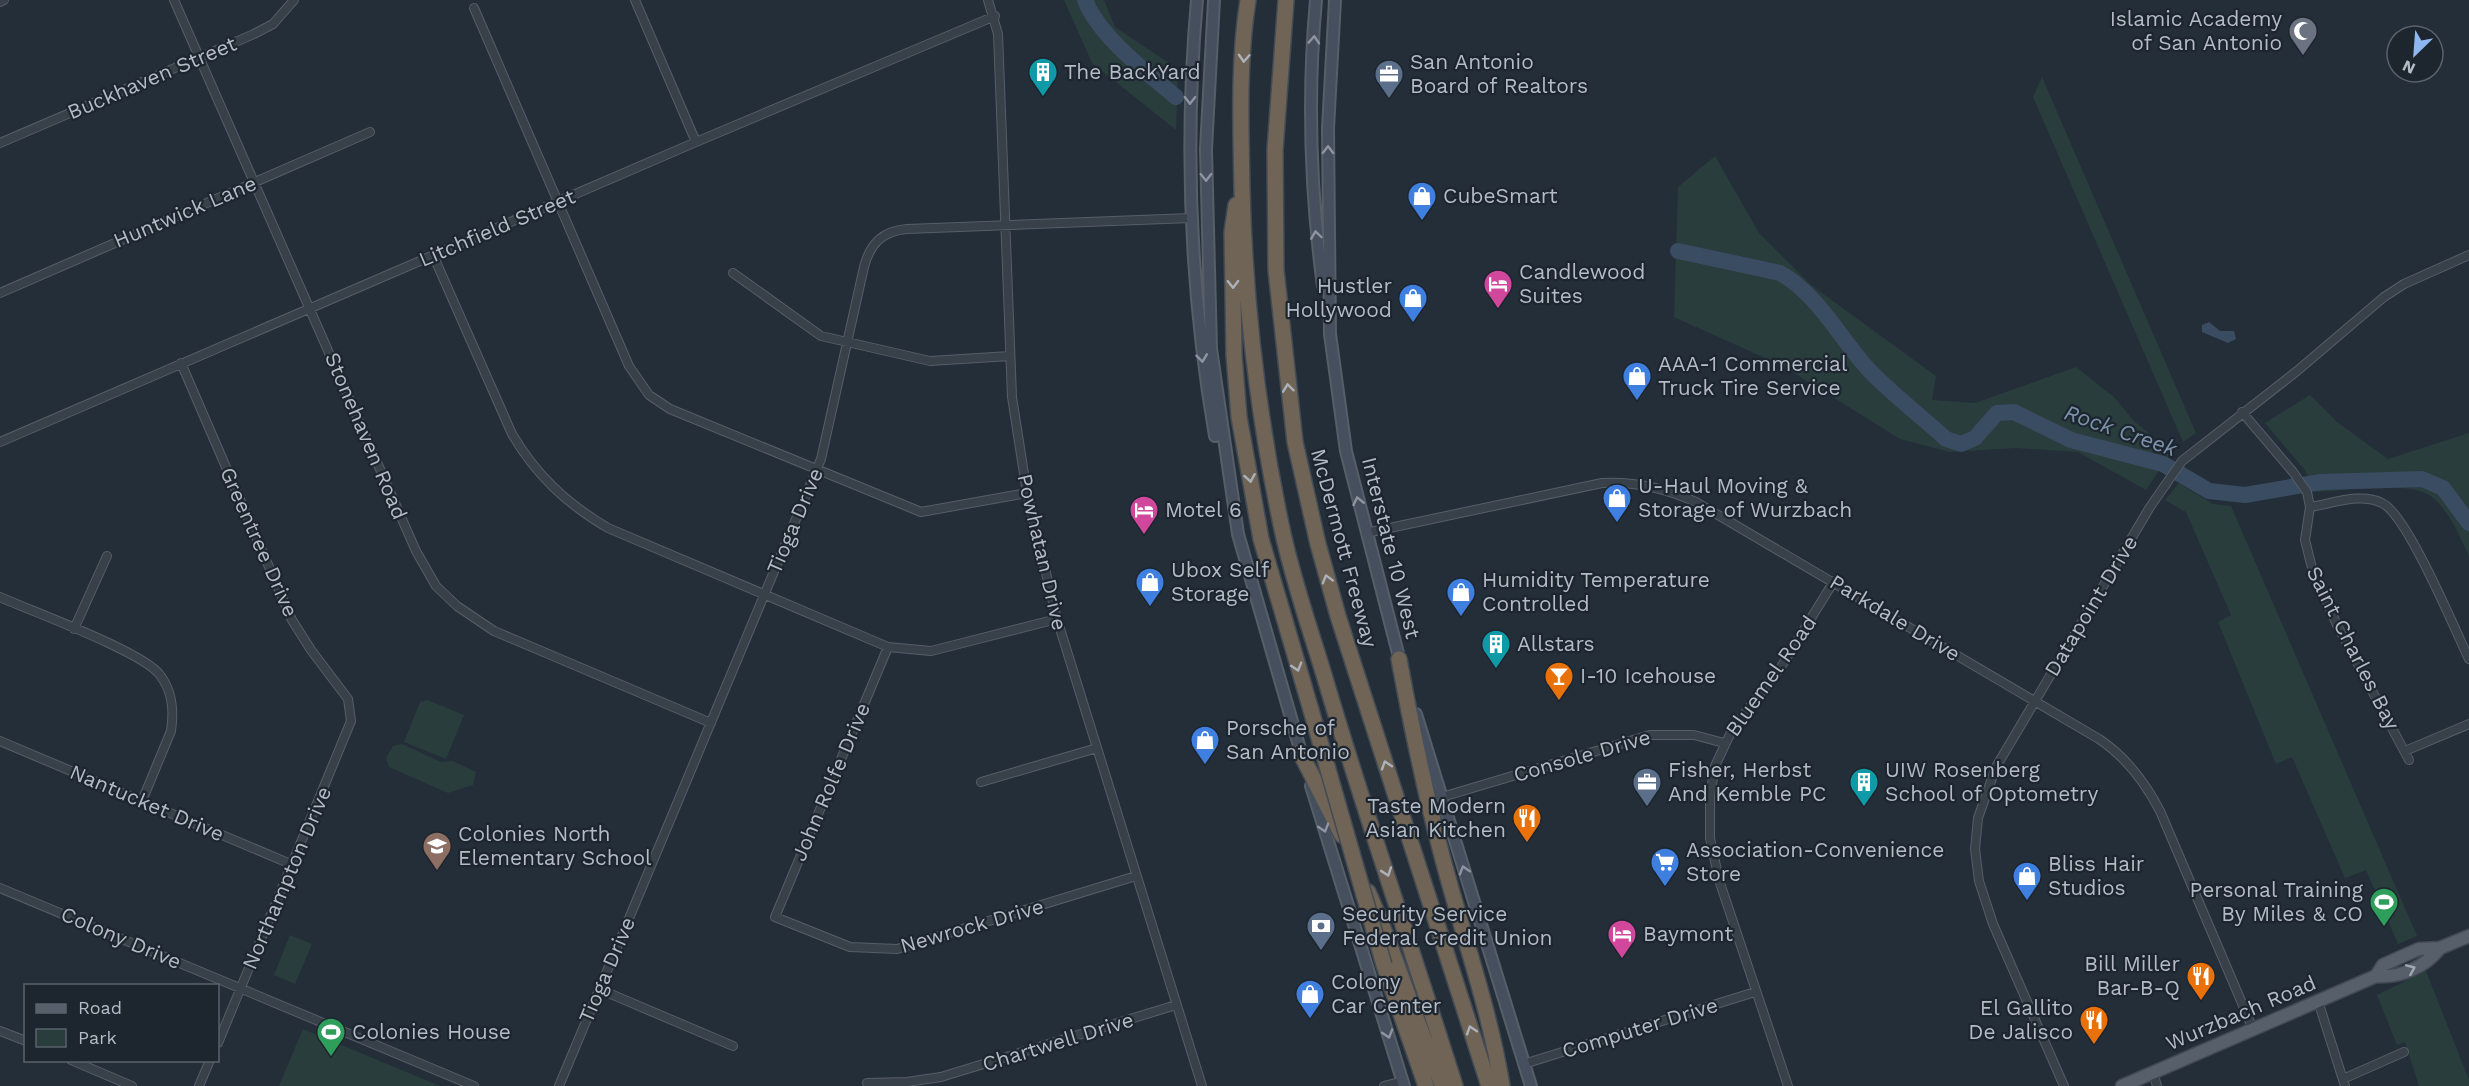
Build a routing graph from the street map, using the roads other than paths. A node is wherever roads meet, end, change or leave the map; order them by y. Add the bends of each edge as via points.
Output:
1 (174, 0) edge
2 (294, 0) edge
3 (635, 0) edge
4 (988, 0) edge
5 (1197, 0) edge
6 (1214, 0) edge
7 (1248, 0) edge
8 (1286, 0) edge
9 (1317, 0) edge
10 (1335, 0) edge
11 (474, 8) dead end
12 (995, 16) junction
13 (199, 58) junction
14 (370, 132) dead end
15 (696, 142) junction
16 (0, 143) edge
17 (1242, 163) junction
18 (254, 183) junction
19 (558, 201) junction
20 (1191, 218) junction
21 (1006, 225) junction
22 (433, 255) junction
23 (2469, 255) edge
24 (733, 273) dead end
25 (0, 293) edge
26 (311, 308) junction
27 (1330, 334) junction
28 (847, 343) junction
29 (1010, 356) junction
30 (181, 363) junction
31 (2242, 412) junction
32 (0, 442) edge
33 (817, 471) junction
34 (1027, 493) junction
35 (2310, 507) junction
36 (1232, 510) junction
37 (1365, 533) junction
38 (107, 556) dead end
39 (1834, 581) junction
40 (764, 594) junction
41 (0, 597) edge
42 (1057, 619) junction
43 (74, 629) junction
44 (888, 647) junction
45 (2469, 659) edge
46 (1399, 660) junction
47 (2035, 701) junction
48 (352, 712) joint
49 (711, 723) junction
50 (2469, 724) edge
51 (0, 741) edge
52 (1724, 743) junction
53 (1097, 748) junction
54 (2405, 751) junction
55 (1300, 752) junction
56 (2409, 760) dead end
57 (981, 782) dead end
58 (1442, 797) junction
59 (142, 801) junction
60 (293, 865) junction
61 (1136, 876) junction
62 (0, 888) edge
63 (775, 917) joint
64 (2469, 936) edge
65 (240, 988) junction
66 (599, 989) junction
67 (1755, 992) junction
68 (2318, 1001) junction
69 (1176, 1005) junction
70 (2253, 1029) junction
71 (0, 1031) edge
72 (24, 1040) edge
73 (219, 1040) edge
74 (733, 1046) dead end
75 (2404, 1052) dead end
76 (76, 1062) edge
77 (209, 1062) edge
78 (1524, 1064) junction
79 (2153, 1072) junction
80 (2344, 1082) edge
81 (867, 1083) dead end
82 (1404, 1083) edge
83 (132, 1086) edge
84 (200, 1086) edge
85 (474, 1086) edge
86 (559, 1086) edge
87 (1202, 1086) edge
88 (1384, 1086) edge
89 (1426, 1086) edge
90 (1443, 1086) edge
91 (1455, 1086) edge
92 (1489, 1086) edge
93 (1502, 1086) edge
94 (1531, 1086) edge
95 (1788, 1086) edge
96 (2064, 1086) edge
97 (2121, 1086) edge
98 (2157, 1086) edge

1 - 13 street, Stonehaven Road
2 - 13 street, Buckhaven Street via 273,24
3 - 15 street
4 - 12 street, Powhatan Drive
5 -> 20 main road via 1191,82
6 -> 36 main road via 1206,119 1211,349
7 -> 17 highway
92 -> 8 highway, McDermott Freeway via 1338,616 1294,442 1276,270 1275,150
27 -> 9 main road via 1310,159
27 -> 10 main road, Interstate 10 West via 1328,128
11 - 19 street
12 - 15 street, Litchfield Street
12 - 21 street, Powhatan Drive
13 - 16 street, Buckhaven Street
13 - 18 street, Stonehaven Road
14 - 18 street, Huntwick Lane
15 - 19 street, Litchfield Street
17 -> 89 highway, bridge via 1232,232 1234,356 1239,417 1261,539 1384,965
17 -> 91 highway via 1245,272 1259,411 1282,532 1348,757
18 - 25 street, Huntwick Lane
18 - 26 street, Stonehaven Road
19 - 22 street, Litchfield Street
19 - 33 street via 628,366 649,395 670,409
20 - 21 street, Tioga Drive
20 -> 36 main road via 1205,375
21 - 28 street, Tioga Drive via 907,229 882,236 865,262
21 - 29 street, Powhatan Drive
22 - 26 street, Litchfield Street
22 - 40 street via 512,434 553,489 608,528
23 - 31 street, Datapoint Drive via 2384,297
24 - 28 street via 810,331
26 - 30 street, Litchfield Street
26 - 49 street, Stonehaven Road via 416,551 443,592 494,631
37 -> 27 main road, Interstate 10 West via 1346,451
28 - 29 street via 930,361
28 - 33 street, Tioga Drive
29 - 34 street, Powhatan Drive via 1012,397
30 - 32 street, Litchfield Street
30 - 48 street, Greentree Drive via 292,620 348,699
31 - 35 street, Saint Charles Bay via 2299,480
31 - 47 street, Datapoint Drive via 2182,461 2165,482
33 - 34 street via 921,512
33 - 40 street, Tioga Drive
34 - 42 street, Powhatan Drive
35 - 45 street via 2360,498 2382,502 2391,510 2403,525
35 - 54 street, Saint Charles Bay via 2305,540 2312,568 2337,625
36 - 55 main road
37 - 39 street, Parkdale Drive via 1576,487 1638,483 1696,501
37 - 46 main road, Interstate 10 West
38 - 43 street
39 - 47 street, Parkdale Drive
39 - 52 street, Bluemel Road via 1781,667
40 - 44 street
40 - 49 street, Tioga Drive
41 - 43 street
42 - 44 street via 931,651
42 - 53 street, Powhatan Drive
43 - 59 street via 150,665 169,689 173,707 171,732
44 - 63 street, John Rolfe Drive
46 - 58 main road, Interstate 10 West
46 - 93 highway via 1418,758 1488,1018
47 - 70 street, Parkdale Drive via 2108,745 2148,789
47 - 96 street, Datapoint Drive via 1986,789 1978,818 1976,858 1986,905
48 - 60 street, Northampton Drive
49 - 66 street, Tioga Drive
50 - 54 street
51 - 59 street, Nantucket Drive
52 - 58 street, Console Drive via 1694,735 1650,735
52 - 67 street, Bluemel Road via 1712,780 1710,838 1719,880
53 - 57 street
53 - 61 street, Powhatan Drive
54 - 56 street, Saint Charles Bay
55 -> 82 main road
55 - 90 highway via 1385,930
78 -> 58 main road, Interstate 10 West
59 - 60 street, Nantucket Drive
60 - 65 street, Northampton Drive
61 - 63 street, Newrock Drive via 897,949 850,947
61 - 69 street, Powhatan Drive
62 - 65 street, Colony Drive
64 - 68 main road, Wurzbach Road via 2393,960 2383,965 2376,976
65 - 73 street, Northampton Drive
65 - 85 street, Colony Drive
66 - 74 street
66 - 86 street, Tioga Drive
67 - 78 street, Computer Drive
67 - 95 street, Bluemel Road
68 - 70 main road, Wurzbach Road
68 - 80 street
69 - 81 street, Chartwell Drive via 941,1077
69 - 87 street, Powhatan Drive
70 - 79 main road, Wurzbach Road
71 - 72 street
75 - 80 street
76 - 83 street
77 - 84 street
78 - 94 main road, Interstate 10 West
79 - 97 main road, Wurzbach Road
79 - 98 street
82 - 88 street

